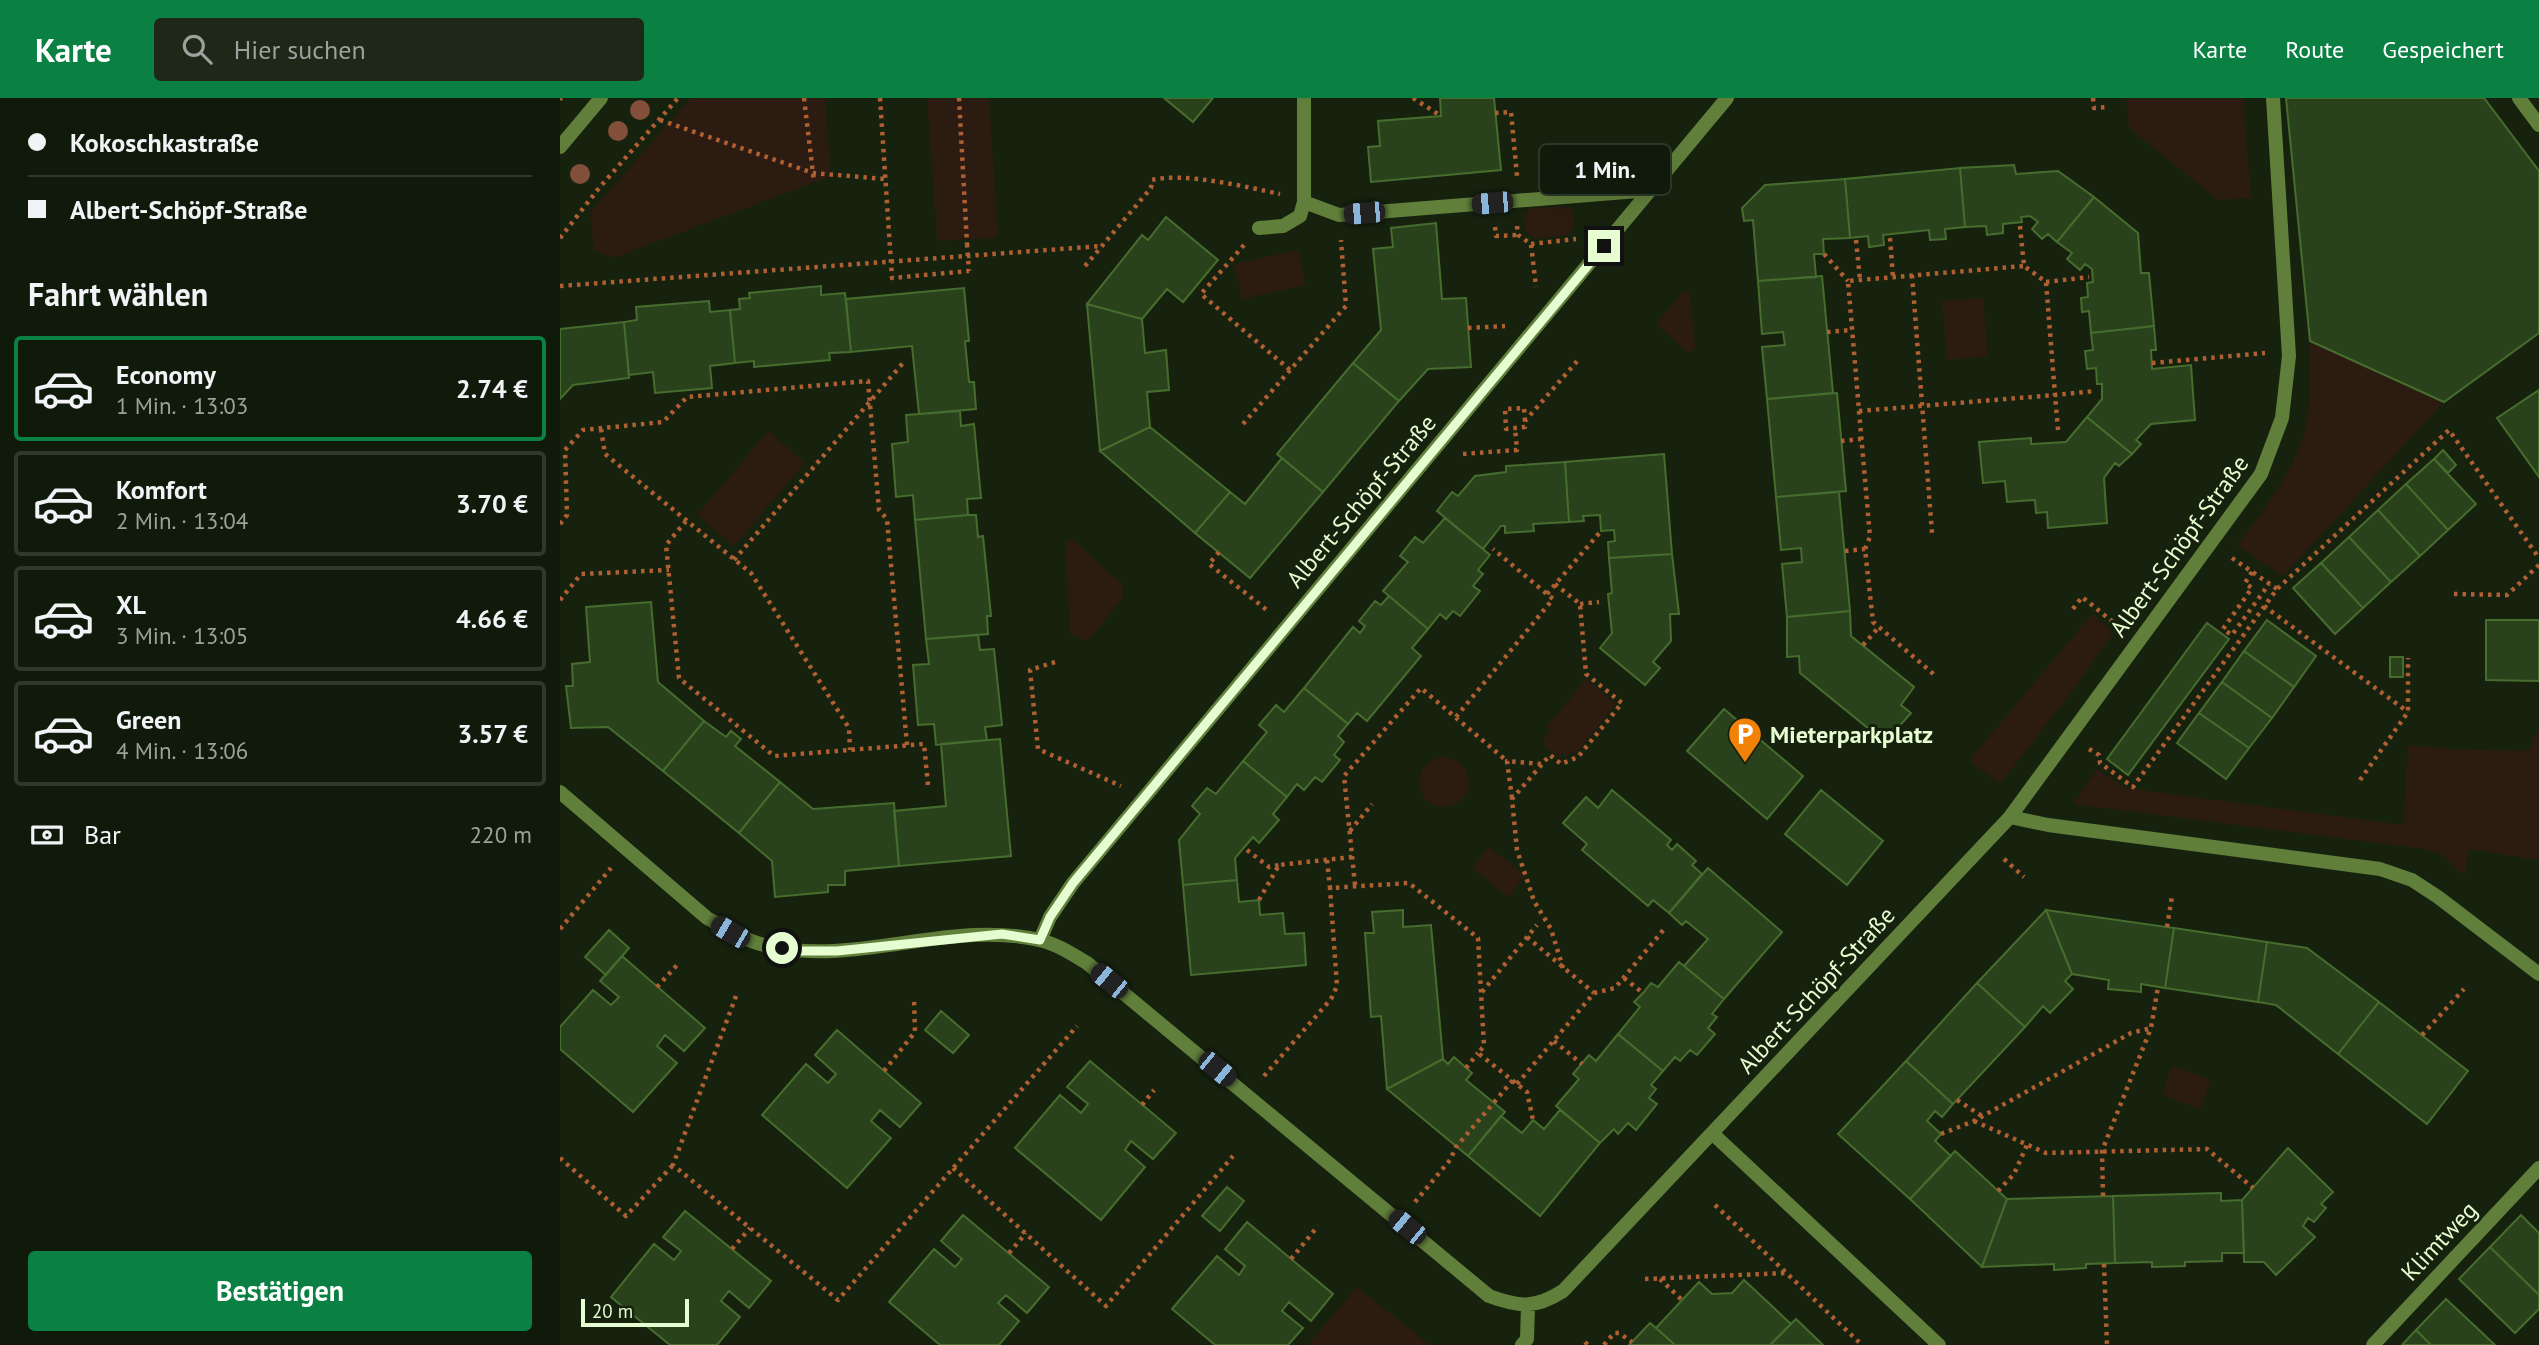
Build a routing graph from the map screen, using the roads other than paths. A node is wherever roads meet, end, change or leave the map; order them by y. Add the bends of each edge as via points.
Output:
1 (601, 98) edge
2 (1304, 98) edge
3 (1727, 98) edge
4 (2273, 98) edge
5 (2519, 98) edge
6 (2539, 125) edge
7 (560, 147) edge
8 (1651, 190) junction
9 (1304, 202) junction
10 (1259, 228) road end
11 (560, 792) edge
12 (2010, 817) junction
13 (1040, 940) junction
14 (2539, 974) edge
15 (1712, 1133) junction
16 (2539, 1168) edge
17 (1528, 1306) junction
18 (1522, 1345) edge
19 (1939, 1345) edge
20 (2373, 1345) edge

1 - 7 street
2 - 9 street
3 - 8 street, Albert-Schöpf-Straße
4 - 12 street, Albert-Schöpf-Straße via 2289,356 2282,418 2273,448 2262,474
5 - 6 street
8 - 9 street via 1339,215
8 - 13 street, Albert-Schöpf-Straße via 1073,883
9 - 10 street via 1300,216 1283,226
11 - 13 street via 707,918 763,945 837,951 1002,934
12 - 14 street via 2380,869 2412,880 2438,897
12 - 15 street, Albert-Schöpf-Straße
13 - 17 street via 1087,963 1489,1296
15 - 17 street, Albert-Schöpf-Straße via 1563,1291
15 - 19 street
16 - 20 street, Klimtweg
17 - 18 street via 1527,1339

